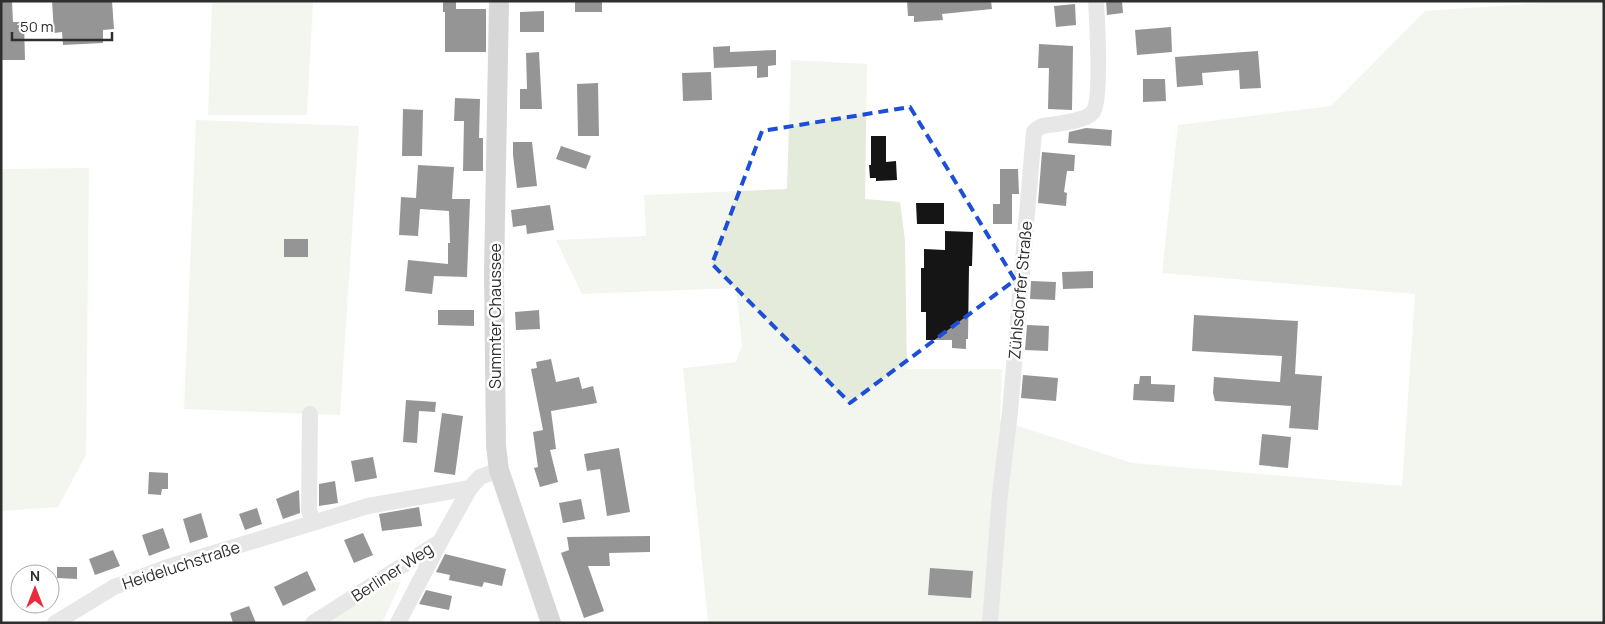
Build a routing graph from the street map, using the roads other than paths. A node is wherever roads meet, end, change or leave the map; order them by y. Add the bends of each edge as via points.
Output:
1 (499, 1) edge
2 (1096, 1) edge
3 (310, 414) dead end
4 (499, 470) junction
5 (470, 488) junction
6 (313, 523) junction
7 (440, 542) junction
8 (55, 623) edge
9 (313, 623) edge
10 (398, 623) edge
11 (551, 623) edge
12 (990, 623) edge

1 - 4 main road, Summter Chaussee via 494,274
2 - 12 street, Zühlsdorfer Straße via 1098,58 1093,112 1082,119 1042,126 1034,132
3 - 6 street via 309,510
4 - 5 street, Berliner Weg via 480,477
4 - 11 main road, Summter Chaussee
5 - 6 street, Heideluchstraße via 368,506
5 - 7 street, Berliner Weg
6 - 8 street, Heideluchstraße via 114,587
7 - 9 street, Berliner Weg
7 - 10 street

